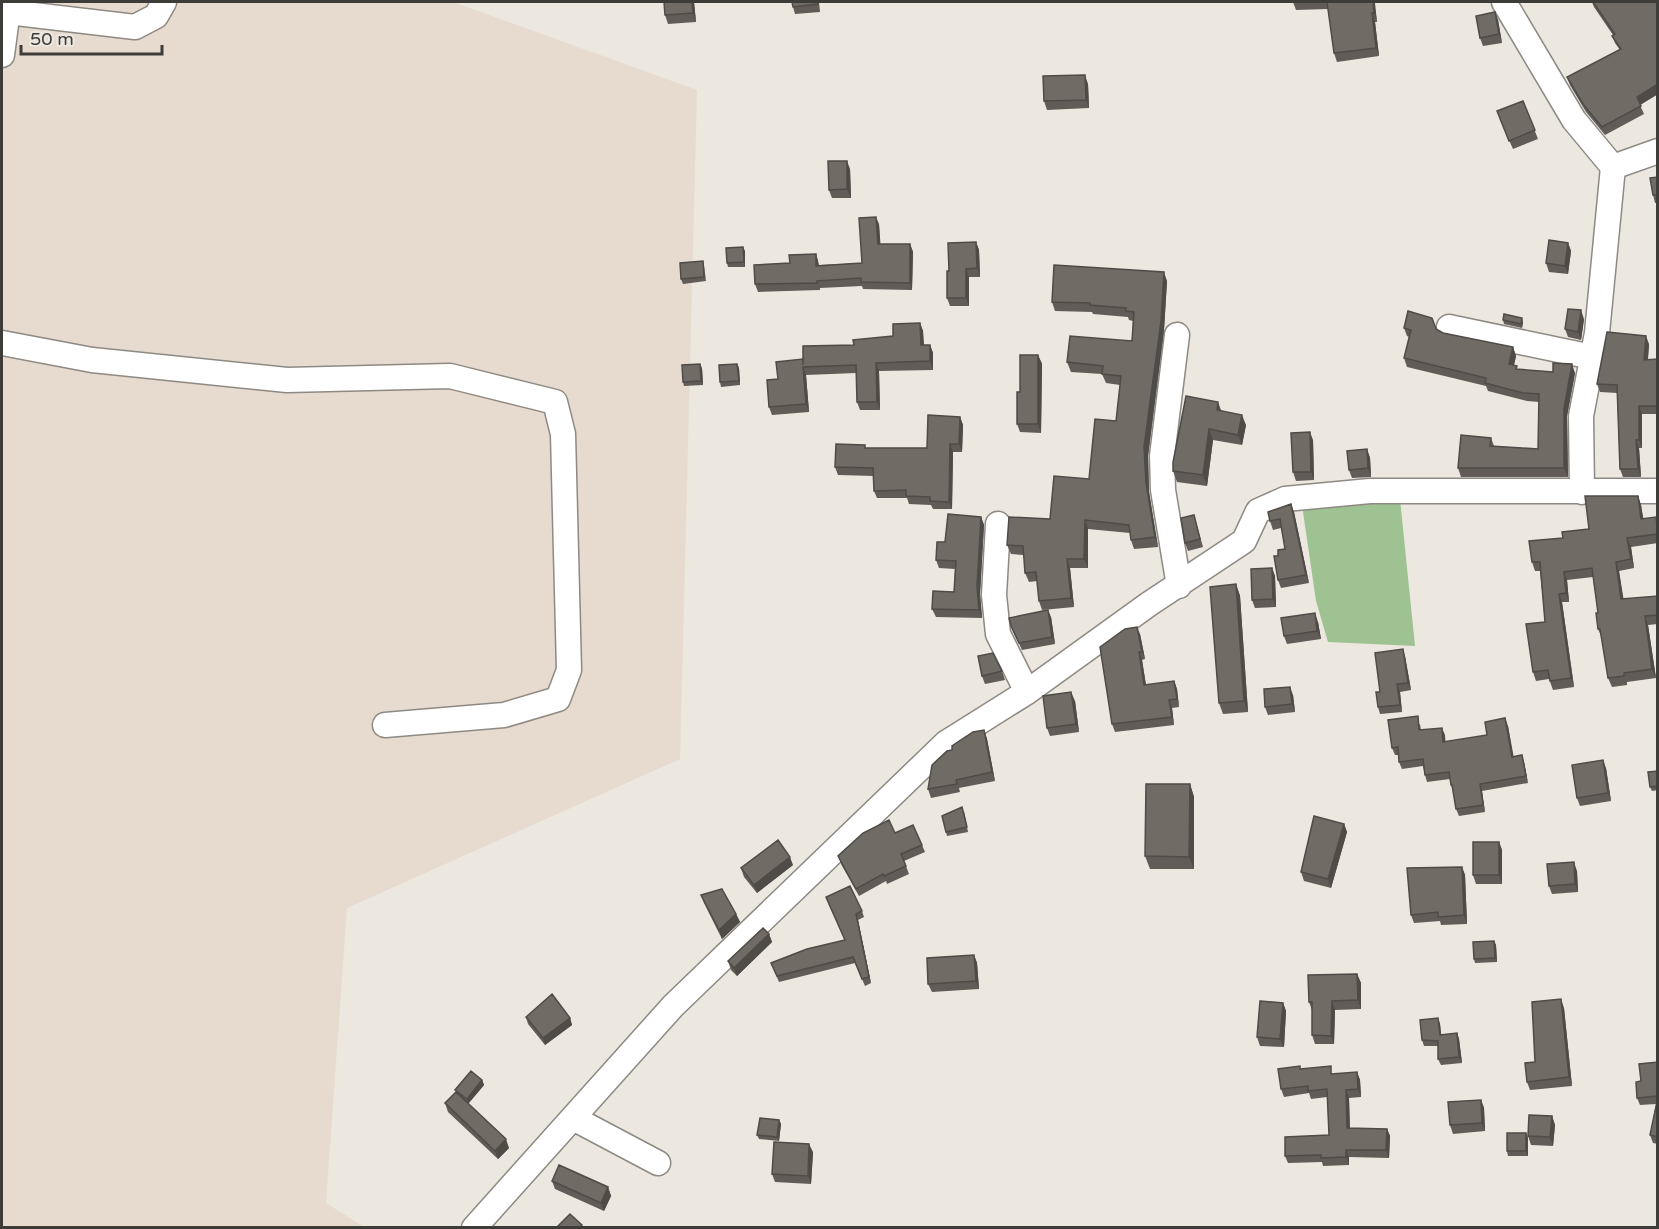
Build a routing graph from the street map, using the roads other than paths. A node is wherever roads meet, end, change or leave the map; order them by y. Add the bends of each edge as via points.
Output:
1 (164, 2) edge
2 (1504, 2) edge
3 (9, 7) edge
4 (2, 55) edge
5 (1658, 151) edge
6 (1613, 167) junction
7 (1449, 327) dead end
8 (1177, 335) dead end
9 (2, 343) edge
10 (1592, 357) junction
11 (1658, 491) edge
12 (1582, 492) junction
13 (998, 524) dead end
14 (1179, 586) junction
15 (1027, 692) junction
16 (385, 724) dead end
17 (573, 1118) junction
18 (658, 1163) dead end
19 (474, 1227) edge

1 - 3 street via 156,16 135,27
2 - 6 street via 1574,120
3 - 4 street
5 - 6 street
6 - 10 street
7 - 10 street
8 - 14 street via 1162,456 1163,490
9 - 16 street via 92,360 287,380 450,376 555,402 564,434 569,670 558,699 504,715
10 - 12 street via 1581,416
11 - 12 street
12 - 14 street via 1370,491 1285,499 1258,511 1244,541
13 - 15 street via 994,595 998,633
14 - 15 street
15 - 17 street via 946,743 931,757 673,1006
17 - 18 street
17 - 19 street

